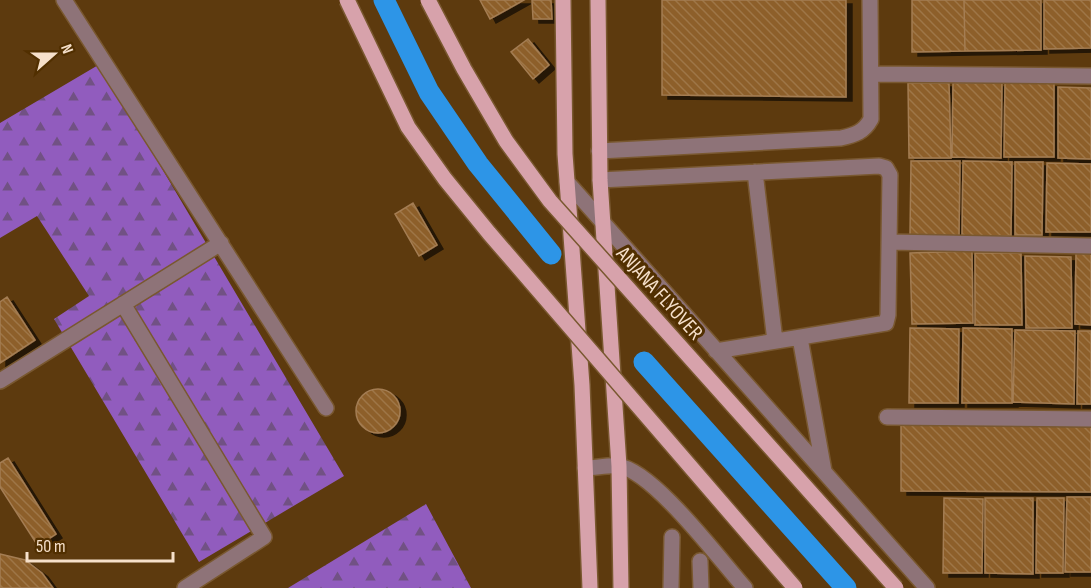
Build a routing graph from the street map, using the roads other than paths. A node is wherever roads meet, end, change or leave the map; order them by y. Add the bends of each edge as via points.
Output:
1 (64, 0) edge
2 (347, 0) edge
3 (428, 0) edge
4 (563, 0) edge
5 (598, 0) edge
6 (870, 0) edge
7 (871, 74) junction
8 (1091, 76) edge
9 (600, 151) junction
10 (755, 172) junction
11 (600, 180) junction
12 (567, 182) junction
13 (603, 221) junction
14 (889, 242) junction
15 (220, 243) junction
16 (1091, 246) edge
17 (123, 304) junction
18 (800, 338) junction
19 (775, 341) junction
20 (716, 351) junction
21 (0, 381) edge
22 (326, 408) dead end
23 (888, 417) dead end
24 (1091, 419) edge
25 (619, 466) junction
26 (585, 468) junction
27 (824, 472) junction
28 (672, 537) dead end
29 (700, 561) dead end
30 (185, 588) edge
31 (590, 588) edge
32 (621, 588) edge
33 (671, 588) edge
34 (701, 588) edge
35 (745, 588) edge
36 (795, 588) edge
37 (896, 588) edge
38 (927, 588) edge

1 - 15 street
2 - 36 main road, bridge via 408,127 445,179
3 - 37 main road, ANJANA FLYOVER, bridge via 506,141 550,201
4 - 12 main road
5 - 9 main road
6 - 7 street
7 - 8 street
7 - 9 street via 871,119 857,134
9 - 11 main road
10 - 11 street
10 - 14 street via 886,168 890,175
10 - 19 street
11 - 13 main road
12 - 13 street
12 - 26 main road
13 - 20 street
13 - 25 main road
14 - 16 street
14 - 18 street via 886,323
15 - 17 street
15 - 22 street
17 - 21 street
17 - 30 street via 264,537
18 - 19 street
18 - 27 street
19 - 20 street
20 - 27 street
23 - 24 street
25 - 26 street
25 - 32 main road
25 - 35 street via 640,475 662,493
26 - 31 main road
27 - 38 street
28 - 33 street
29 - 34 street

